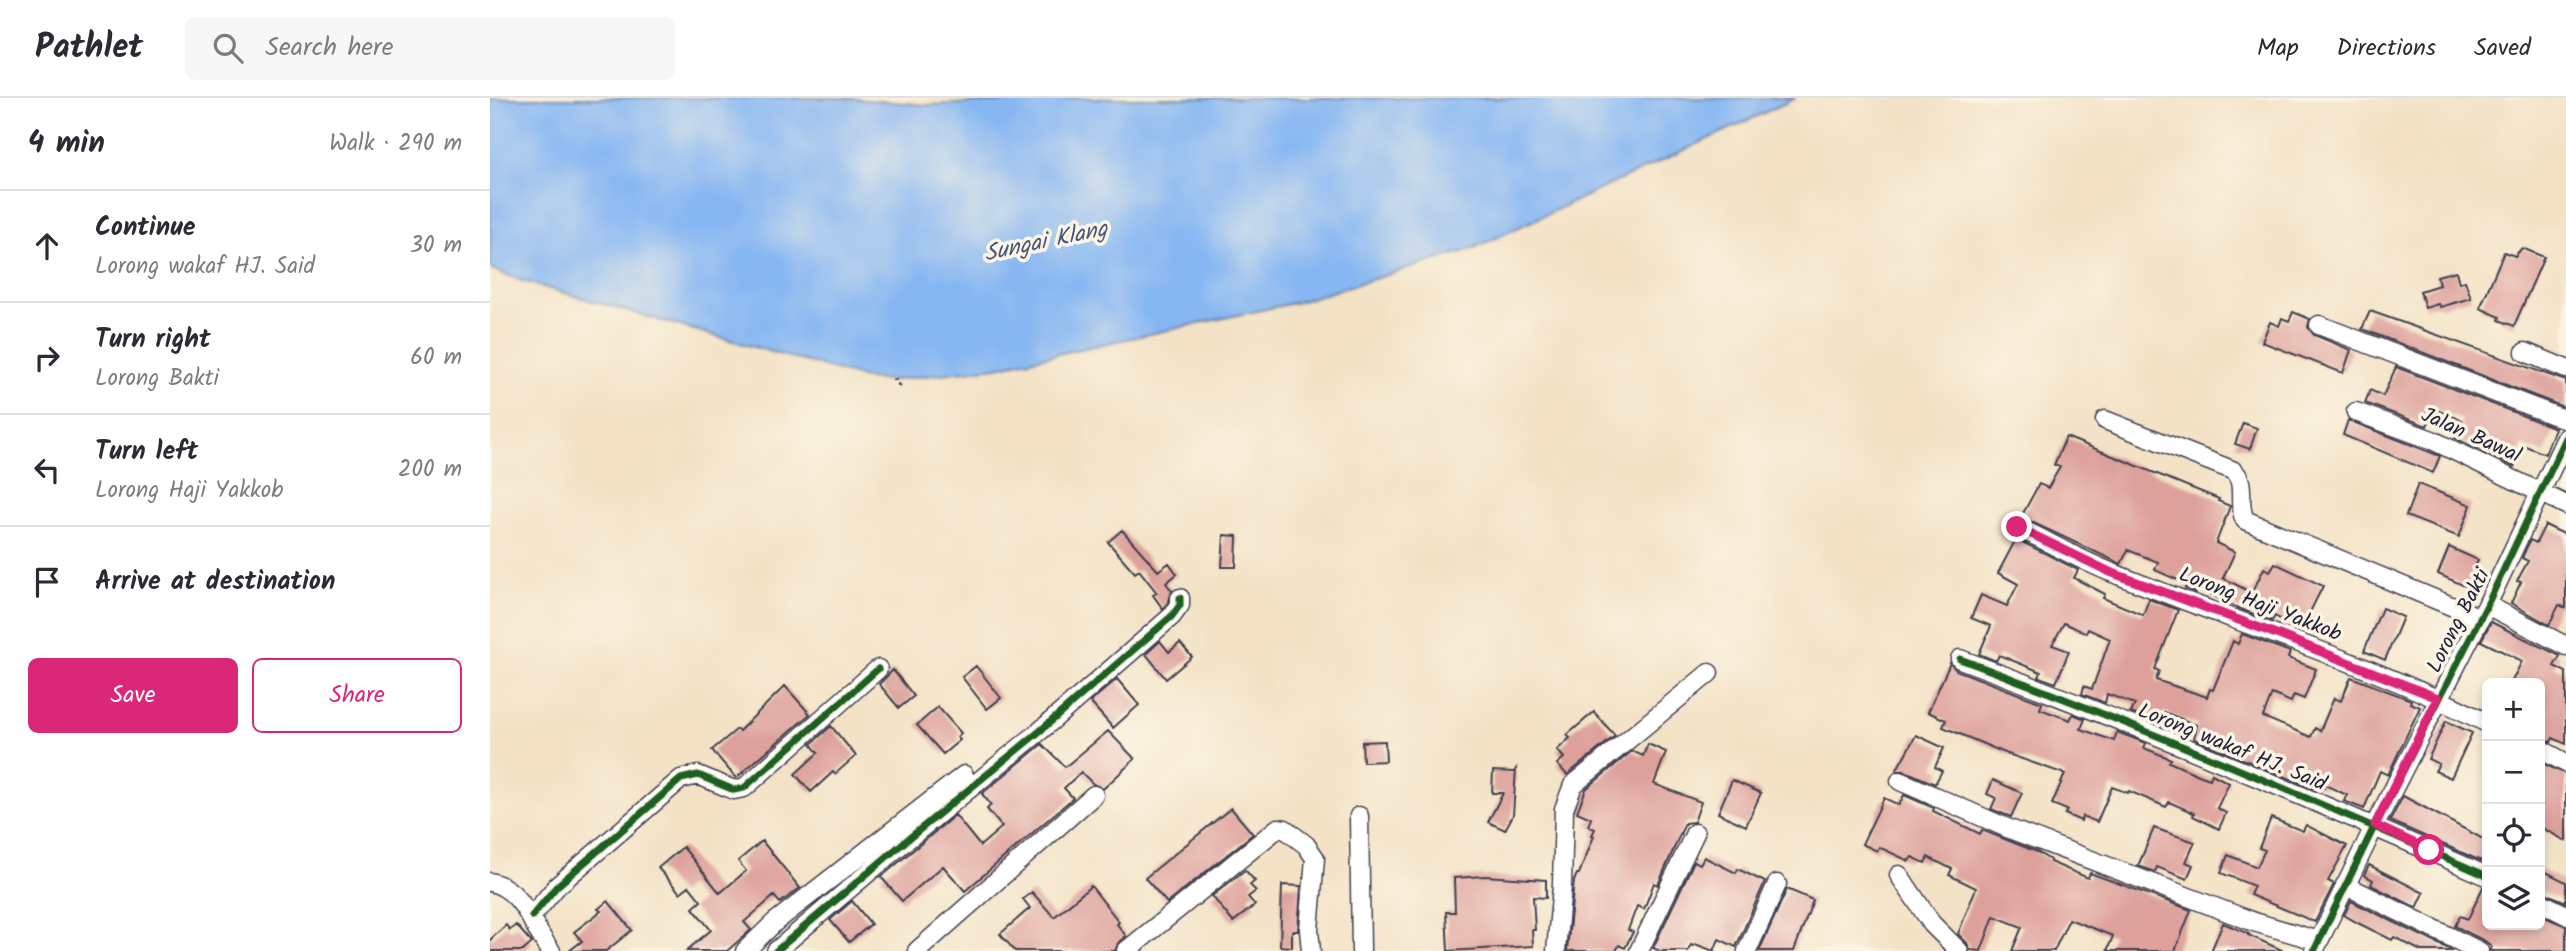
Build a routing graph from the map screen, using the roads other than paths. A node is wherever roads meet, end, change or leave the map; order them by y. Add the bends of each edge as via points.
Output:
1 (2319, 325) dead end
2 (2525, 352) dead end
3 (2566, 369) edge
4 (2356, 412) dead end
5 (2105, 420) dead end
6 (2566, 420) edge
7 (2566, 438) edge
8 (2541, 494) junction
9 (2566, 505) edge
10 (2017, 527) dead end
11 (1180, 598) dead end
12 (2484, 611) junction
13 (2566, 646) edge
14 (1960, 659) dead end
15 (878, 669) dead end
16 (1709, 673) dead end
17 (2438, 698) junction
18 (2482, 720) edge
19 (2545, 752) edge
20 (2566, 762) edge
21 (964, 775) dead end
22 (1900, 781) dead end
23 (1094, 795) dead end
24 (1359, 816) dead end
25 (2375, 825) junction
26 (1695, 833) dead end
27 (1899, 874) dead end
28 (2482, 874) edge
29 (490, 882) edge
30 (1777, 884) dead end
31 (2345, 885) junction
32 (2545, 904) edge
33 (2566, 915) edge
34 (532, 916) junction
35 (2317, 946) edge
36 (551, 951) edge
37 (745, 951) edge
38 (776, 951) edge
39 (917, 951) edge
40 (1126, 951) edge
41 (1311, 951) edge
42 (1362, 951) edge
43 (1556, 951) edge
44 (1639, 951) edge
45 (1747, 951) edge
46 (1959, 951) edge
47 (2479, 951) edge

1 - 6 street
2 - 3 street
4 - 8 street, Jalan Bawal via 2432,440
5 - 12 street via 2239,475 2239,502 2245,520
7 - 8 street, Lorong Bakti
8 - 9 street, Jalan Bawal
8 - 12 street, Lorong Bakti
10 - 17 street, Lorong Haji Yakkob via 2110,572
11 - 38 street via 1172,617
12 - 13 street
12 - 17 street, Lorong Bakti
14 - 25 street, Lorong wakaf HJ. Said
15 - 34 street via 744,788 734,790 698,775 681,779 557,886
16 - 43 street via 1573,785 1564,809
17 - 18 street, Lorong Haji Yakkob
17 - 25 street, Lorong Bakti
19 - 20 street
21 - 37 street via 775,922
22 - 35 street via 2007,828
23 - 39 street
24 - 42 street
25 - 28 street, Lorong wakaf HJ. Said
25 - 31 street, Lorong Bakti
26 - 44 street
27 - 46 street via 1932,924
29 - 34 street via 502,884
30 - 45 street
31 - 35 street, Lorong Bakti
31 - 47 street
32 - 33 street
34 - 36 street
40 - 41 street via 1278,828 1306,845 1315,858

